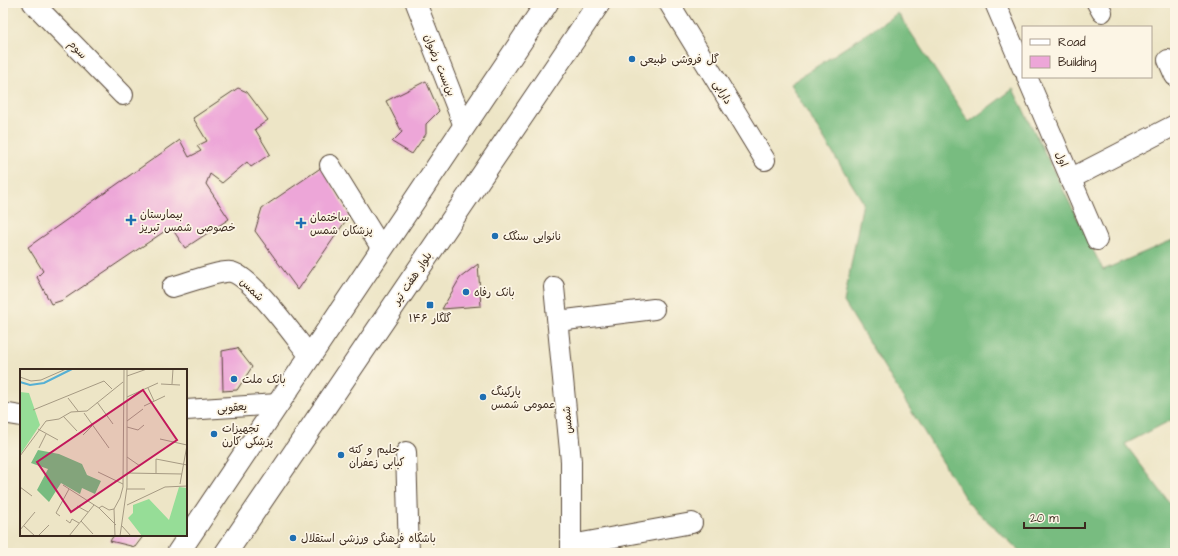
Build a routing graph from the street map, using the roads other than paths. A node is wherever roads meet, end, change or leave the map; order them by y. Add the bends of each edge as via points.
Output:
1 (33, 3) edge
2 (416, 3) edge
3 (547, 3) edge
4 (599, 3) edge
5 (668, 3) edge
6 (995, 3) edge
7 (1022, 67) edge
8 (1027, 78) edge
9 (123, 96) dead end
10 (464, 126) junction
11 (1175, 126) edge
12 (765, 160) dead end
13 (330, 165) dead end
14 (1070, 179) junction
15 (1097, 240) dead end
16 (382, 249) junction
17 (172, 287) dead end
18 (554, 287) dead end
19 (654, 309) dead end
20 (558, 321) junction
21 (310, 356) junction
22 (278, 404) junction
23 (187, 410) edge
24 (3, 413) edge
25 (20, 416) edge
26 (406, 452) dead end
27 (692, 524) dead end
28 (571, 549) edge
29 (178, 553) edge
30 (226, 553) edge
31 (409, 553) edge

1 - 9 street, سوم
2 - 10 street, بن‌بست رضوان
3 - 10 highway
4 - 30 highway, بلوار هفت تیر
5 - 12 street, دارابی
6 - 7 street
8 - 14 street, اول
10 - 16 highway
11 - 14 street
13 - 16 street
14 - 15 street, اول
16 - 21 highway
17 - 21 street, شمس via 230,272 244,278
18 - 20 street, شمس
19 - 20 street
20 - 28 street, شمس via 571,461
21 - 22 highway
22 - 23 street, یعقوبی
22 - 29 highway
24 - 25 street
26 - 31 street
27 - 28 street

